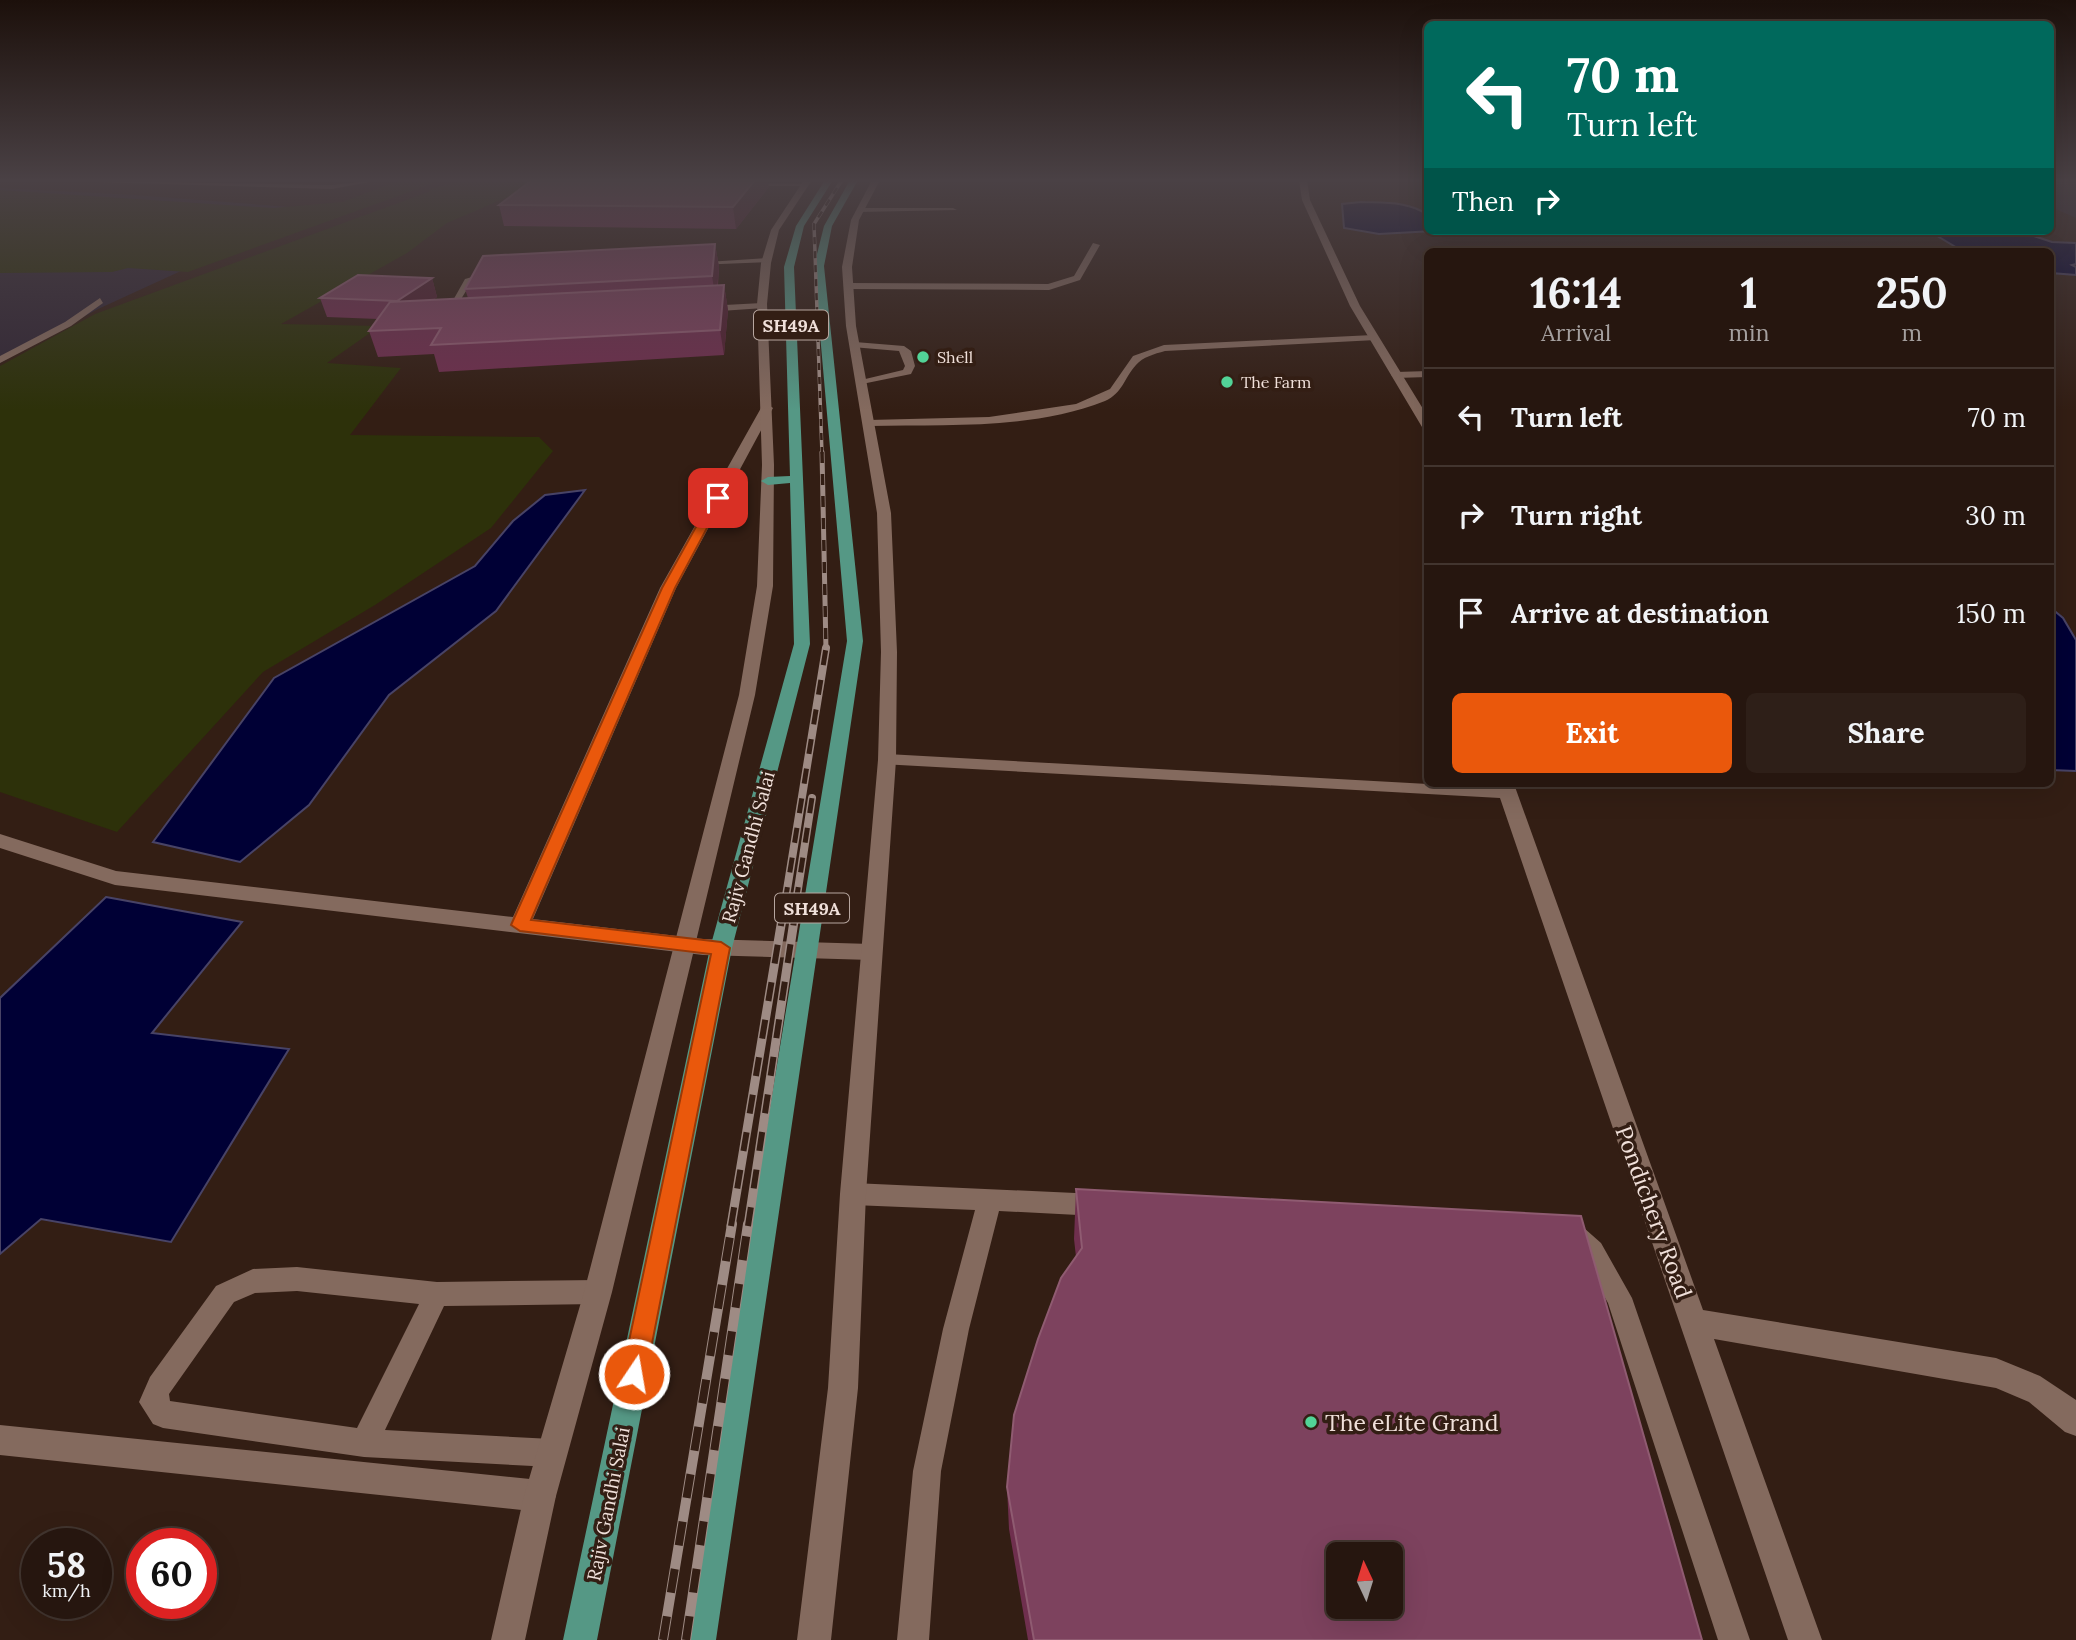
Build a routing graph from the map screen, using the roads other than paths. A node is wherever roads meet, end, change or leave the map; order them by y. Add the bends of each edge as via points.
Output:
1 (767, 257) edge
2 (792, 257) edge
3 (821, 257) edge
4 (849, 257) edge
5 (1090, 257) edge
6 (1333, 257) edge
7 (766, 260) junction
8 (687, 263) edge
9 (503, 273) edge
10 (848, 286) junction
11 (100, 301) dead end
12 (762, 306) junction
13 (696, 309) edge
14 (458, 321) edge
15 (1373, 338) junction
16 (855, 345) junction
17 (0, 360) edge
18 (1396, 374) junction
19 (1424, 374) edge
20 (861, 383) junction
21 (767, 408) junction
22 (1424, 420) edge
23 (869, 423) junction
24 (796, 479) junction
25 (768, 481) junction
26 (887, 760) junction
27 (1424, 784) edge
28 (1483, 787) edge
29 (1505, 788) edge
30 (0, 841) edge
31 (520, 925) junction
32 (685, 945) junction
33 (721, 948) junction
34 (806, 950) junction
35 (871, 952) junction
36 (853, 1194) junction
37 (989, 1202) junction
38 (1126, 1205) edge
39 (1557, 1225) edge
40 (598, 1292) junction
41 (437, 1294) junction
42 (1693, 1322) junction
43 (2076, 1420) edge
44 (0, 1440) edge
45 (364, 1443) junction
46 (552, 1452) junction
47 (540, 1496) junction
48 (508, 1640) edge
49 (580, 1640) edge
50 (699, 1640) edge
51 (814, 1640) edge
52 (913, 1640) edge
53 (1734, 1640) edge
54 (1805, 1640) edge

1 - 7 street
2 - 24 main road, Rajiv Gandhi Salai / SH49A
3 - 34 main road, SH49A via 855,641
4 - 10 street
5 - 10 lane via 1077,278 1049,287
6 - 15 street
7 - 8 lane
7 - 12 street
9 - 14 lane via 468,281 445,319
10 - 16 street
11 - 17 lane via 68,324
12 - 13 lane
12 - 21 street
15 - 18 street
15 - 23 lane via 1164,348 1130,361 1108,395 1053,414
16 - 20 street
16 - 20 lane via 901,348 910,366 907,372
18 - 19 lane
18 - 22 street
20 - 23 street
21 - 25 street
21 - 31 street via 668,588
23 - 26 street via 884,513
24 - 25 main road
24 - 33 main road, Rajiv Gandhi Salai / SH49A via 802,643
25 - 32 street via 765,586 747,695
26 - 27 street
26 - 35 street
28 - 29 street
29 - 42 street, Pondichery Road
30 - 31 street via 116,878
31 - 32 street
32 - 33 street
32 - 40 street
33 - 34 street
33 - 49 main road, Rajiv Gandhi Salai / SH49A
34 - 35 street
34 - 50 main road, SH49A
35 - 36 street
36 - 37 lane
36 - 51 street via 843,1388
37 - 38 lane
37 - 52 lane via 956,1329 928,1471
39 - 53 lane via 1592,1251 1619,1297
40 - 41 lane
40 - 46 street
41 - 45 lane
41 - 45 lane via 297,1279 253,1281 225,1294 159,1386 153,1402 163,1414
42 - 43 street via 1996,1373 2034,1387
42 - 54 street, Pondichery Road
44 - 47 street
45 - 46 lane
46 - 47 street
47 - 48 street

